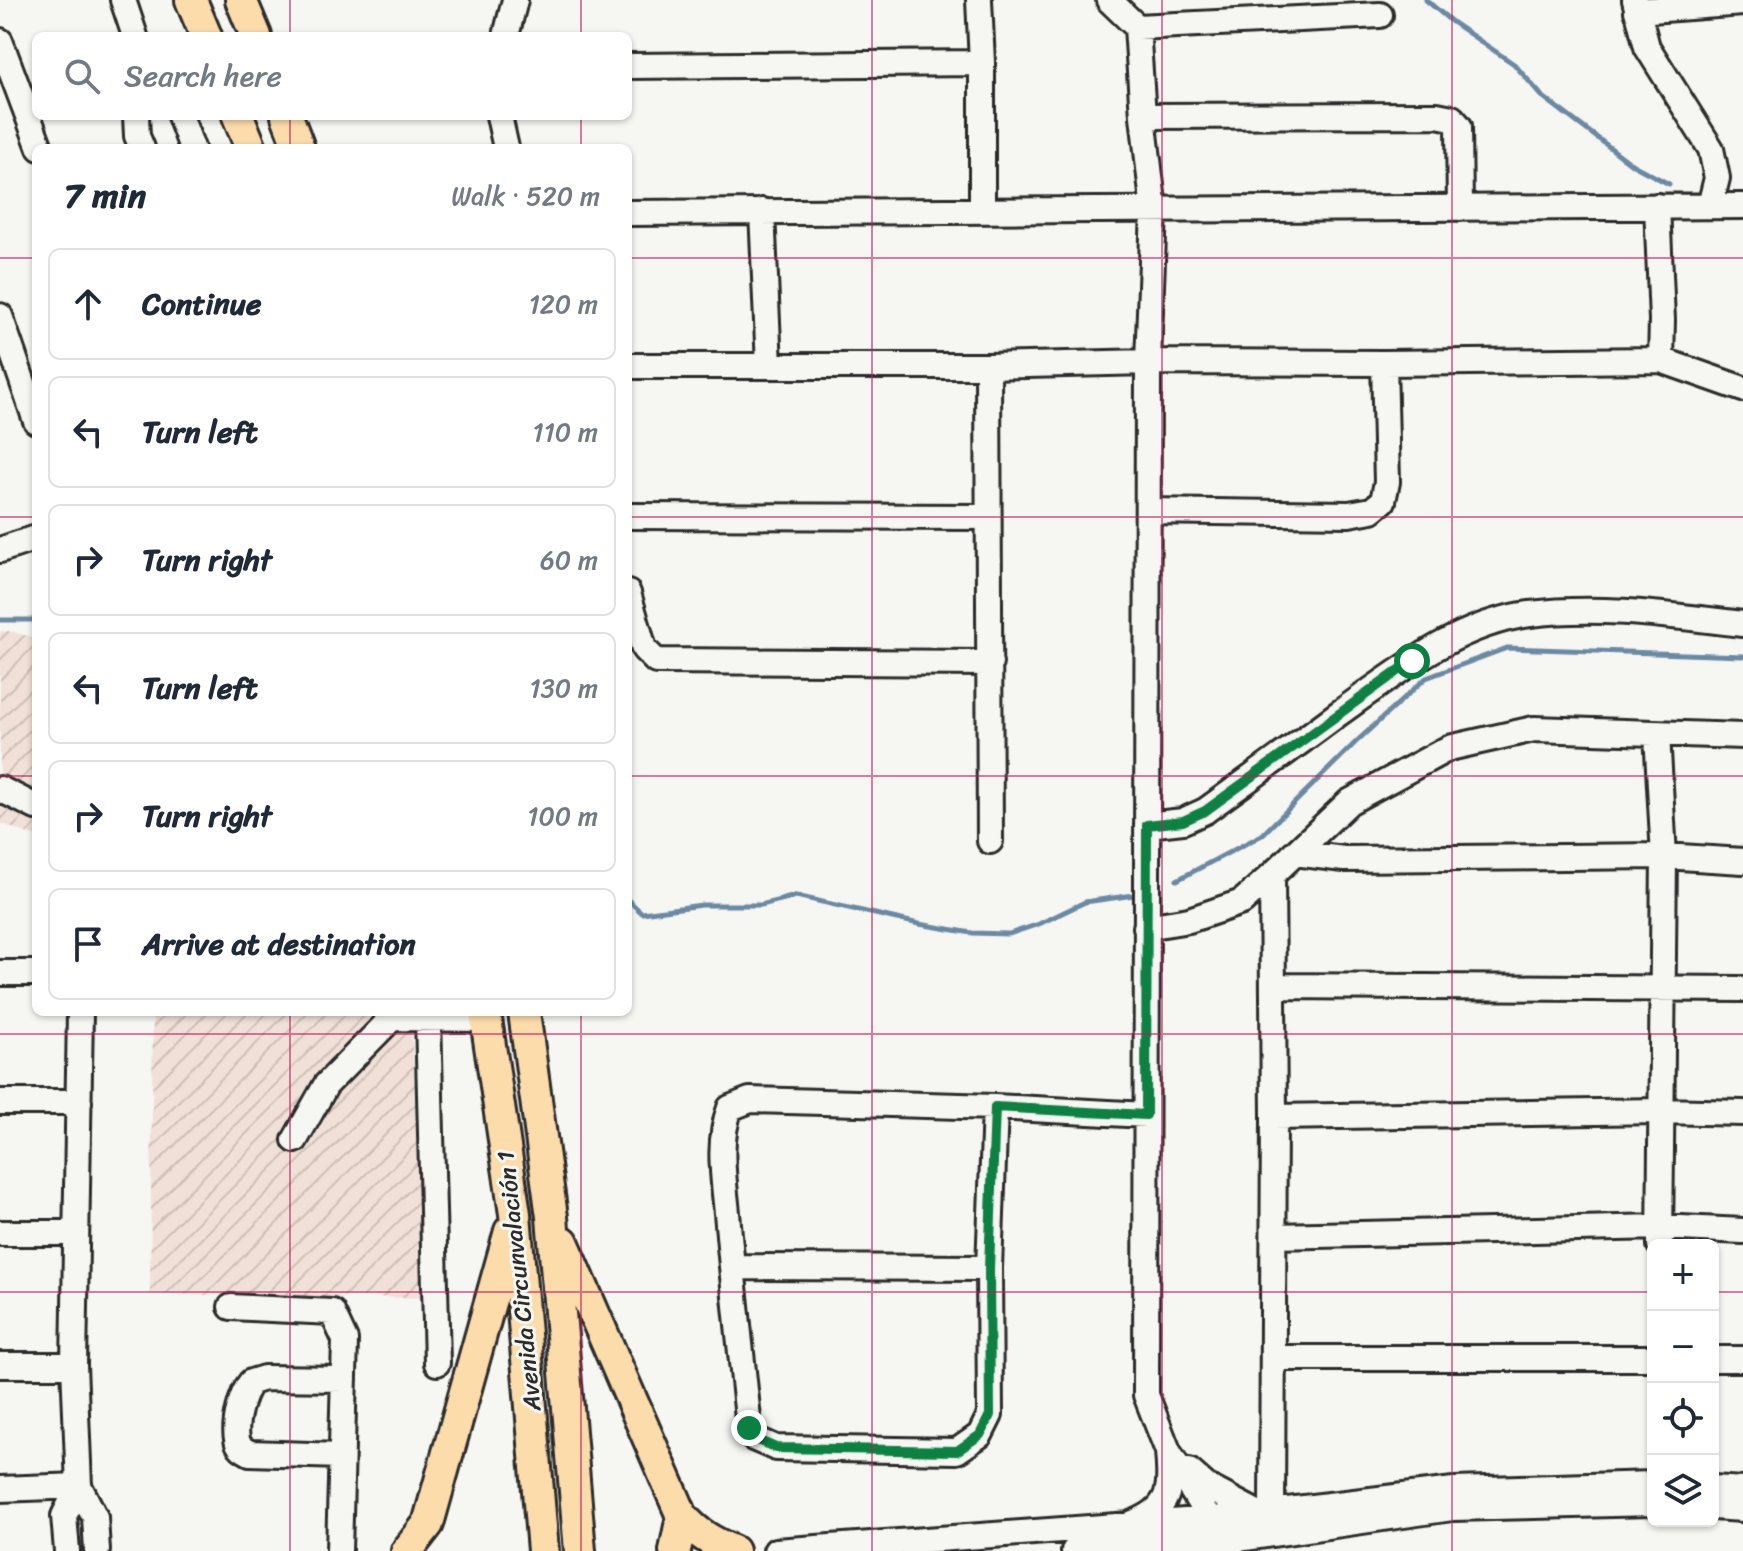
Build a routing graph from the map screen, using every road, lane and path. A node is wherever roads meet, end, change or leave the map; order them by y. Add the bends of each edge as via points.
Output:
1 (123, 0) edge
2 (191, 0) edge
3 (241, 0) edge
4 (515, 0) edge
5 (979, 0) edge
6 (1109, 0) edge
7 (1743, 3) edge
8 (1636, 6) edge
9 (1380, 15) dead end
10 (1137, 27) junction
11 (134, 32) edge
12 (204, 32) edge
13 (254, 32) edge
14 (507, 32) edge
15 (0, 41) edge
16 (982, 63) junction
17 (632, 66) edge
18 (8, 86) edge
19 (1143, 116) junction
20 (136, 120) edge
21 (182, 120) edge
22 (240, 120) edge
23 (288, 120) edge
24 (500, 120) edge
25 (38, 144) edge
26 (140, 144) edge
27 (190, 144) edge
28 (249, 144) edge
29 (298, 144) edge
30 (505, 144) edge
31 (1657, 206) junction
32 (1710, 206) junction
33 (1743, 206) edge
34 (1460, 208) junction
35 (982, 209) junction
36 (762, 211) junction
37 (1154, 211) junction
38 (632, 213) edge
39 (0, 316) edge
40 (1661, 360) junction
41 (1148, 362) junction
42 (1384, 363) junction
43 (632, 366) edge
44 (769, 366) junction
45 (988, 366) junction
46 (1743, 389) edge
47 (32, 409) edge
48 (1148, 511) junction
49 (632, 516) edge
50 (988, 517) junction
51 (32, 539) edge
52 (0, 550) edge
53 (632, 607) edge
54 (1743, 624) edge
55 (990, 663) junction
56 (1657, 734) junction
57 (1743, 736) edge
58 (0, 789) edge
59 (32, 805) edge
60 (1147, 825) junction
61 (990, 841) dead end
62 (1294, 853) junction
63 (1664, 856) junction
64 (1743, 861) edge
65 (1272, 875) junction
66 (1146, 927) junction
67 (0, 973) edge
68 (32, 973) edge
69 (1273, 986) junction
70 (1661, 988) junction
71 (1743, 989) edge
72 (80, 1016) edge
73 (388, 1016) edge
74 (402, 1016) edge
75 (467, 1016) edge
76 (486, 1016) edge
77 (525, 1016) edge
78 (428, 1018) junction
79 (0, 1102) edge
80 (79, 1102) junction
81 (995, 1107) junction
82 (1661, 1111) junction
83 (1743, 1113) edge
84 (1146, 1115) junction
85 (1274, 1117) junction
86 (295, 1140) dead end
87 (515, 1214) junction
88 (552, 1217) junction
89 (1743, 1231) edge
90 (0, 1233) edge
91 (76, 1233) junction
92 (1274, 1236) junction
93 (1660, 1236) edge
94 (732, 1267) junction
95 (989, 1268) junction
96 (231, 1307) dead end
97 (1274, 1358) junction
98 (1647, 1358) edge
99 (1719, 1359) edge
100 (1743, 1359) edge
101 (437, 1363) dead end
102 (0, 1365) edge
103 (74, 1365) junction
104 (344, 1379) junction
105 (1168, 1451) junction
106 (341, 1456) junction
107 (1647, 1484) edge
108 (79, 1486) junction
109 (1719, 1488) edge
110 (0, 1489) edge
111 (1743, 1490) edge
112 (1647, 1503) edge
113 (1719, 1507) edge
114 (1743, 1509) edge
115 (682, 1516) junction
116 (1308, 1518) junction
117 (1125, 1526) junction
118 (1267, 1527) edge
119 (433, 1537) edge
120 (1222, 1537) edge
121 (1175, 1548) edge
122 (67, 1551) edge
123 (97, 1551) edge
124 (339, 1551) edge
125 (407, 1551) edge
126 (543, 1551) edge
127 (580, 1551) edge
128 (675, 1551) edge
129 (733, 1551) edge
130 (776, 1551) edge
131 (1074, 1551) edge

1 - 11 street
2 - 12 main road
3 - 13 main road
4 - 14 street
5 - 16 street
6 - 10 street
7 - 8 street
8 - 32 street via 1647,47 1711,149 1717,178
9 - 10 street
10 - 19 street
15 - 18 street
16 - 17 street
16 - 35 street
18 - 25 street
19 - 34 street via 1452,118 1459,126
19 - 37 street
20 - 26 street
21 - 27 street
22 - 28 main road
23 - 29 main road
24 - 30 street
31 - 32 street
31 - 34 street
31 - 40 street
32 - 33 street
34 - 37 street
35 - 36 street
35 - 37 street
36 - 38 street
36 - 44 street
37 - 41 street
39 - 47 street
40 - 42 street
40 - 46 street
41 - 42 street
41 - 45 street
41 - 48 street
42 - 48 street via 1387,482 1383,501 1372,510
43 - 44 street
44 - 45 street
45 - 50 street
48 - 60 street
49 - 50 street
50 - 55 street
51 - 52 street
53 - 55 street via 644,649 656,661
54 - 60 street via 1632,612 1560,611 1481,627 1412,661 1205,811 1183,821
55 - 61 street
56 - 57 street
56 - 62 street via 1534,729 1449,748 1349,802
56 - 63 street
58 - 59 street
60 - 66 street
62 - 63 street via 1344,859
62 - 65 street
63 - 64 street
63 - 70 street
65 - 66 street via 1242,902 1189,920
65 - 69 street
66 - 84 street
67 - 68 street
69 - 70 street
69 - 85 street
70 - 71 street
70 - 82 street
72 - 80 street
73 - 86 street via 326,1085
74 - 78 street
75 - 78 street
76 - 87 main road, Avenida Circunvalación 1
77 - 88 main road, Avenida Circunvalación 1
78 - 101 street
79 - 80 street
80 - 91 street
81 - 84 street
81 - 94 street via 750,1100 730,1108 722,1148
81 - 95 street
82 - 83 street
82 - 85 street
82 - 93 street
84 - 105 street via 1146,1395
85 - 92 street
87 - 119 main road
87 - 126 main road, Avenida Circunvalación 1
88 - 115 main road
88 - 127 main road, Avenida Circunvalación 1
89 - 93 street
90 - 91 street
91 - 103 street
92 - 93 street
92 - 97 street
94 - 95 street
94 - 95 street via 753,1438 776,1448 957,1451 980,1435 990,1415
96 - 104 street via 332,1312 345,1340
97 - 98 street
97 - 118 street
99 - 100 street
102 - 103 street
103 - 108 street
104 - 106 street
104 - 106 street via 251,1382 241,1400 237,1439 250,1453
105 - 117 street via 1169,1484 1160,1509
105 - 118 street via 1206,1486
105 - 120 street
106 - 124 street
107 - 116 street via 1454,1490
108 - 110 street
108 - 122 street via 64,1516
108 - 123 street via 95,1517
109 - 111 street
112 - 116 street
113 - 114 street
115 - 128 main road
115 - 129 main road via 711,1542
116 - 118 street
117 - 120 street
117 - 130 street
118 - 120 street
119 - 125 main road
120 - 121 street
121 - 131 street

